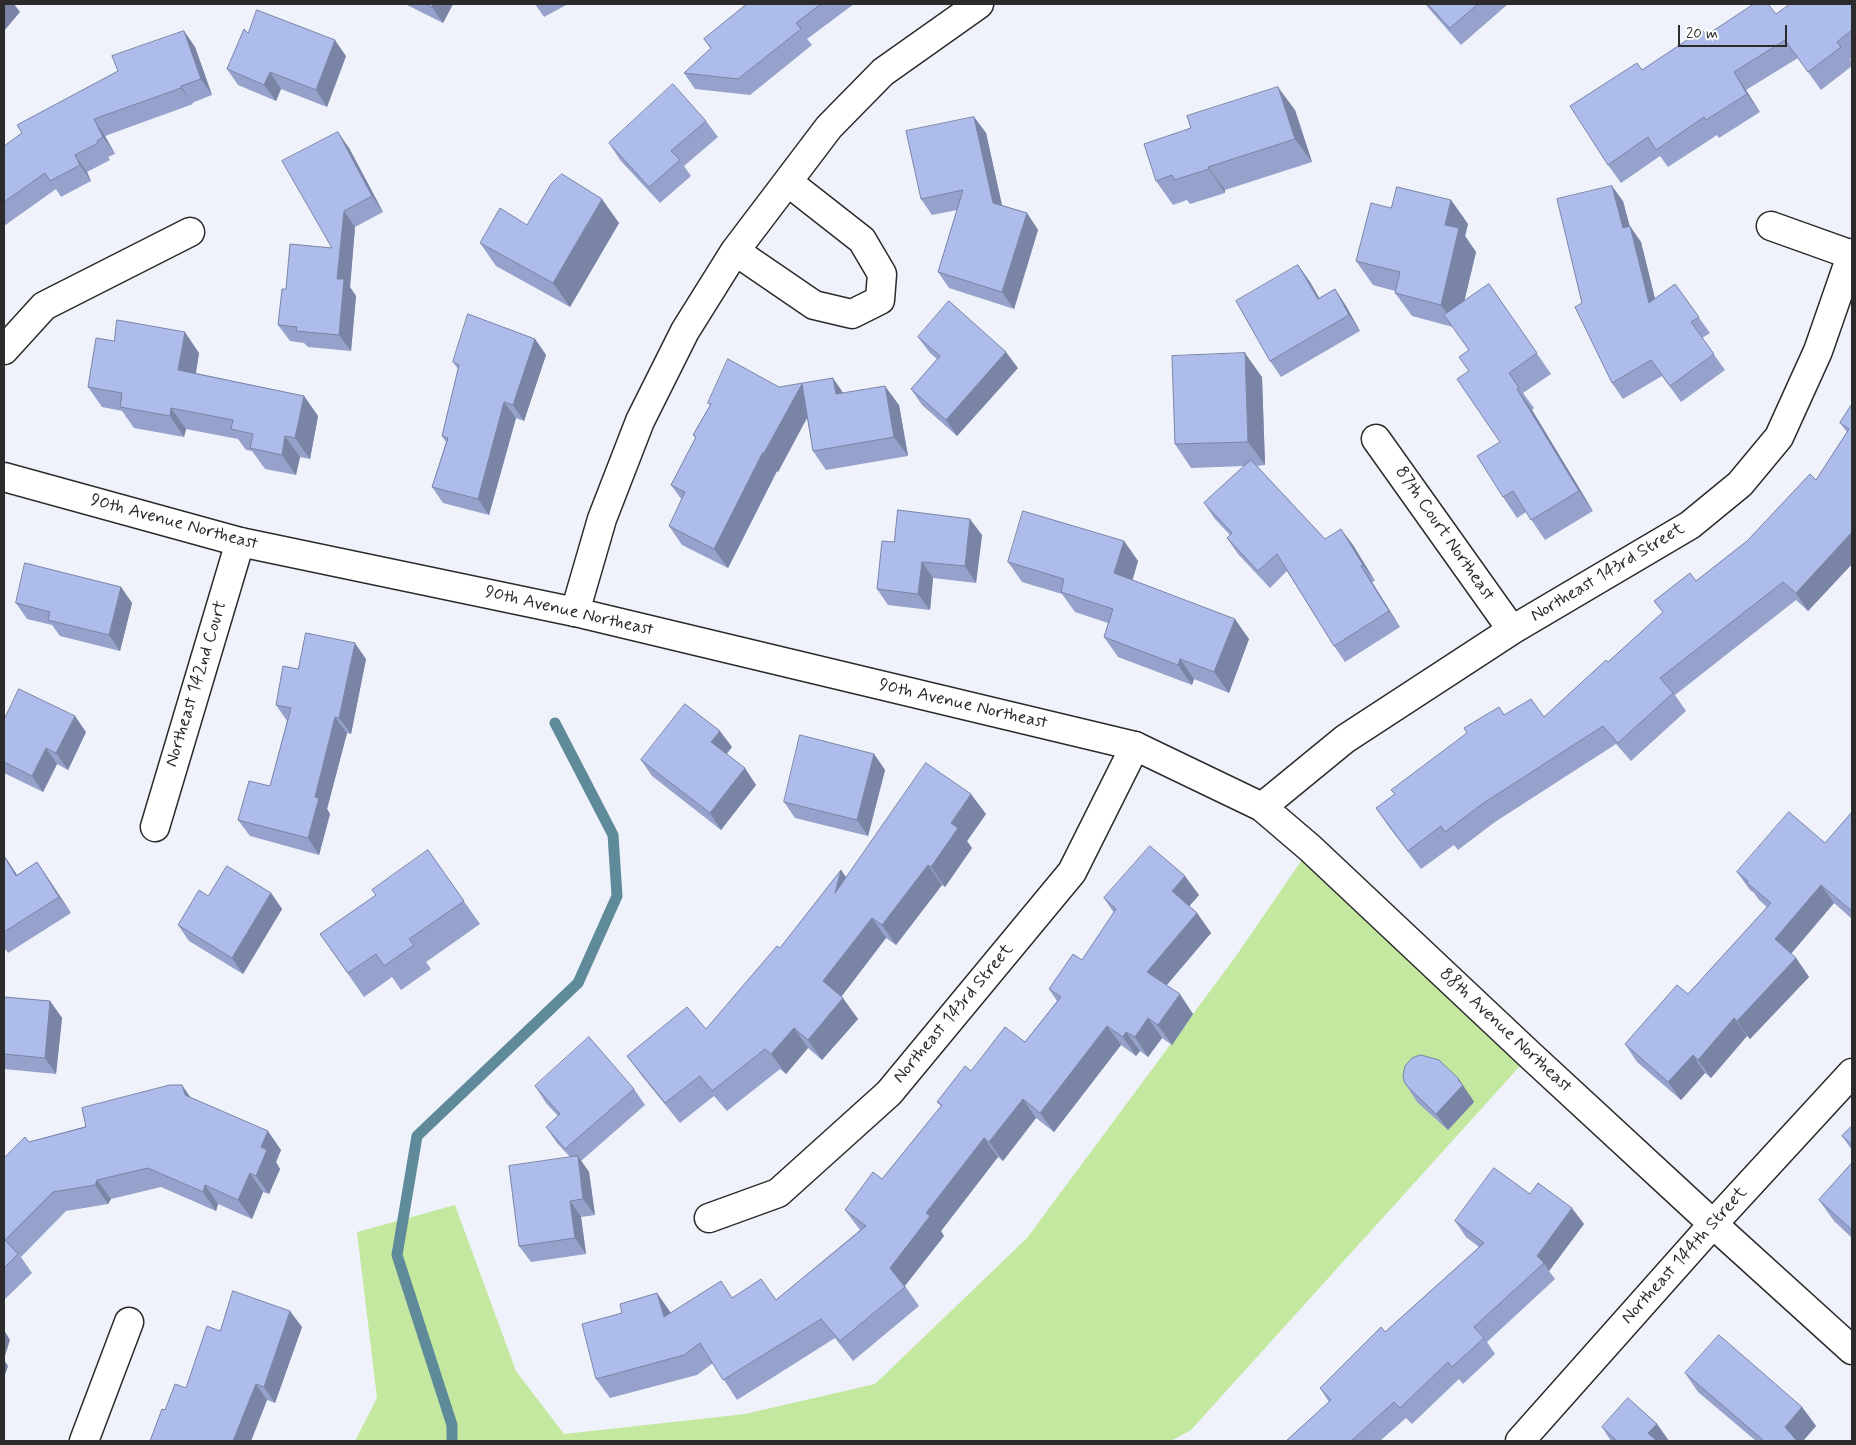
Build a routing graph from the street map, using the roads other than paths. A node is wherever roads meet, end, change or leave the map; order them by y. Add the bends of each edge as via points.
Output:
1 (979, 4) edge
2 (788, 182) junction
3 (1771, 226) dead end
4 (190, 232) dead end
5 (735, 251) junction
6 (1852, 254) edge
7 (4, 350) edge
8 (1376, 439) dead end
9 (4, 477) edge
10 (240, 542) junction
11 (576, 612) junction
12 (1512, 630) junction
13 (1134, 746) junction
14 (1262, 807) junction
15 (155, 827) dead end
16 (1852, 1073) edge
17 (709, 1218) dead end
18 (1713, 1224) junction
19 (128, 1322) dead end
20 (1852, 1350) edge
21 (84, 1441) edge
22 (1520, 1441) edge

1 - 2 street via 883,72 829,127
2 - 5 street
2 - 5 street via 862,240 882,274 880,300 852,314 814,305
3 - 6 street
4 - 7 street via 44,306
5 - 11 street via 685,331 640,422 602,520
6 - 12 street, Northeast 143rd Street via 1818,351 1779,437 1740,484 1690,525
8 - 12 street, 87th Court Northeast
9 - 10 street, 90th Avenue Northeast
10 - 11 street, 90th Avenue Northeast
10 - 15 street, Northeast 142nd Court
11 - 13 street, 90th Avenue Northeast
12 - 14 street, Northeast 143rd Street via 1345,740
13 - 14 street, 88th Avenue Northeast
13 - 17 street, Northeast 143rd Street via 1072,872 889,1093 778,1192
14 - 18 street, 88th Avenue Northeast
16 - 18 street, Northeast 144th Street
18 - 20 street, 88th Avenue Northeast
18 - 22 street, Northeast 144th Street
19 - 21 street

